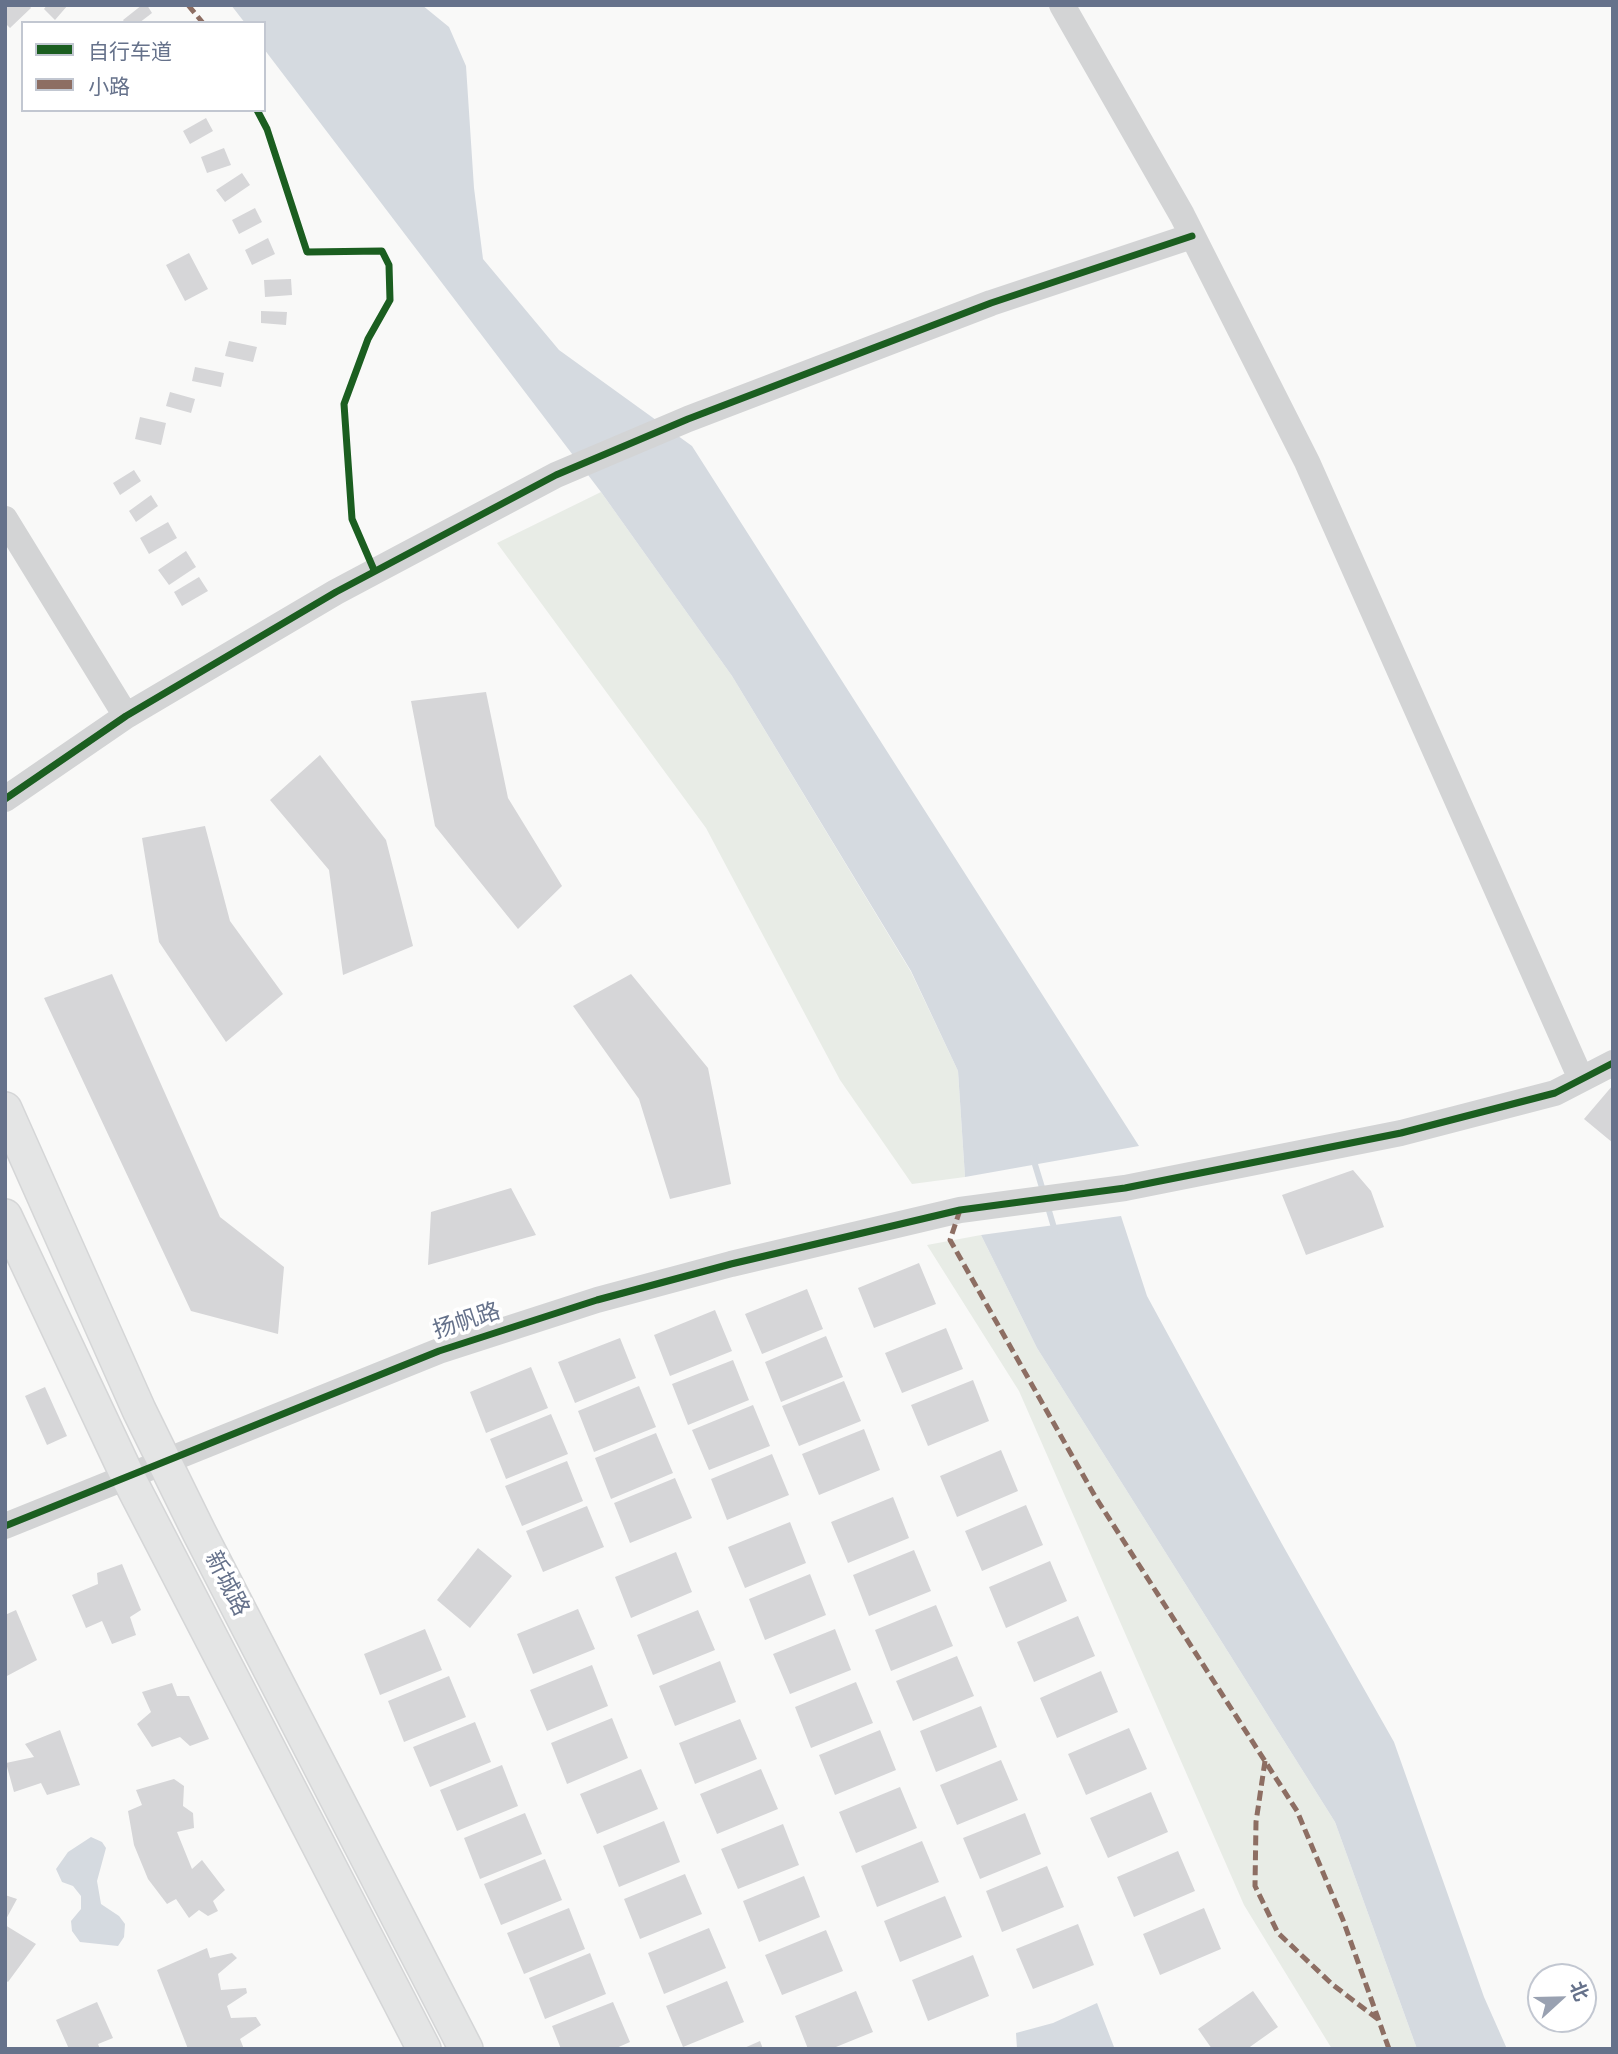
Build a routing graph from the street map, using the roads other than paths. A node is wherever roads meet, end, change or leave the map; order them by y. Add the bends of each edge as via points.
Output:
1 (1062, 5) edge
2 (1192, 236) junction
3 (5, 519) edge
4 (126, 716) junction
5 (5, 799) edge
6 (1613, 1063) edge
7 (1581, 1079) junction
8 (5, 1109) edge
9 (5, 1216) edge
10 (165, 1461) junction
11 (128, 1477) junction
12 (5, 1527) edge
13 (424, 2049) edge
14 (466, 2049) edge

1 - 2 street
2 - 4 street via 991,303 688,419 556,475 365,575
2 - 7 street via 1307,462
3 - 4 street
4 - 5 street
6 - 7 street, 扬帆路
7 - 10 street, 扬帆路 via 1555,1093 1401,1133 1125,1188 960,1210 597,1300 439,1351
8 - 10 main road, 新城路
9 - 11 main road, 新城路
10 - 11 street, 扬帆路
10 - 14 main road, 新城路
11 - 12 street, 扬帆路
11 - 13 main road, 新城路

